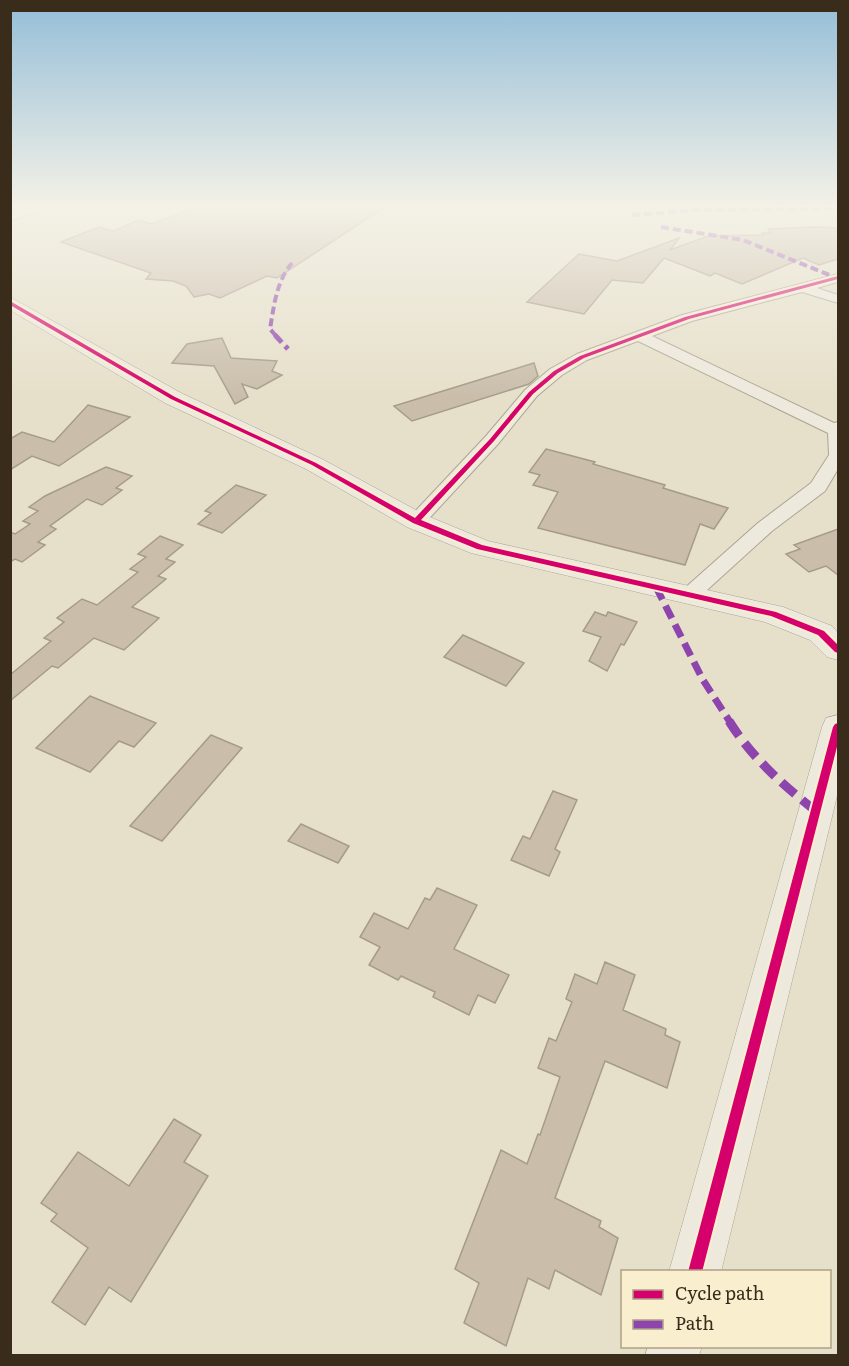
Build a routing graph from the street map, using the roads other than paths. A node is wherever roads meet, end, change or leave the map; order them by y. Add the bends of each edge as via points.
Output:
1 (838, 278) edge
2 (801, 287) junction
3 (838, 299) edge
4 (12, 305) edge
5 (637, 335) junction
6 (837, 429) edge
7 (838, 485) edge
8 (818, 487) junction
9 (416, 521) junction
10 (688, 595) junction
11 (806, 625) junction
12 (838, 628) edge
13 (838, 650) edge
14 (838, 727) edge
15 (696, 1270) edge

1 - 2 street
2 - 3 street
2 - 5 street via 730,304
4 - 9 street via 173,398 315,464
5 - 6 street
5 - 9 street via 582,357 531,393
6 - 8 street via 838,455
7 - 8 street
8 - 10 street via 765,527
9 - 10 street via 480,547
10 - 11 street
11 - 12 street
11 - 13 street
14 - 15 street

